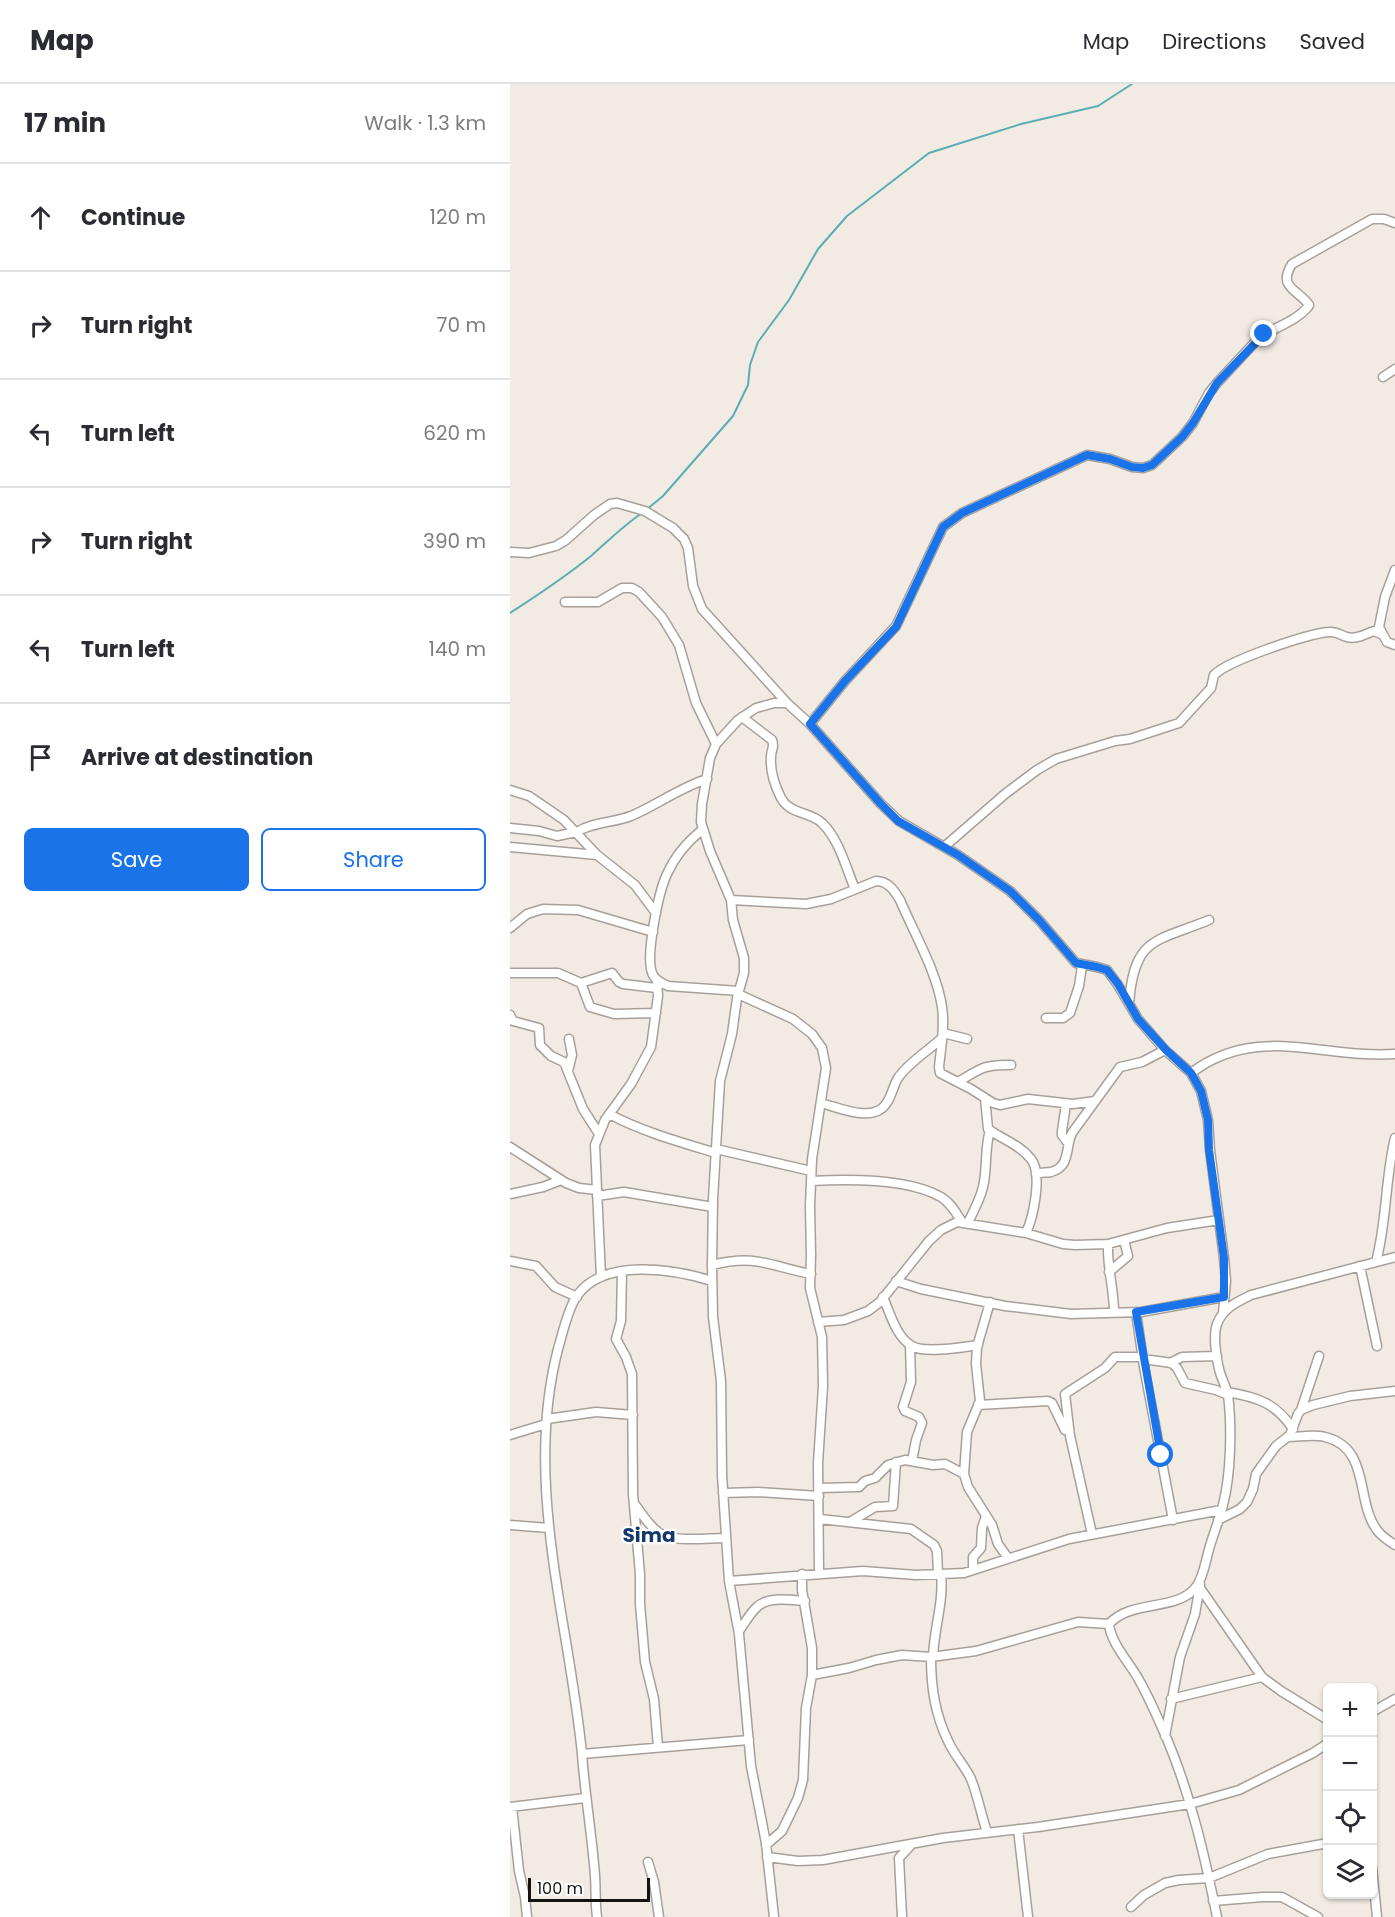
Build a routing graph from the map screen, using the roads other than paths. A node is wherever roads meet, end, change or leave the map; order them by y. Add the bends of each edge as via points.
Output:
1 (1395, 223) edge
2 (1395, 369) edge
3 (1383, 376) dead end
4 (510, 552) edge
5 (1395, 570) edge
6 (565, 602) dead end
7 (1381, 634) junction
8 (1395, 645) edge
9 (787, 703) junction
10 (742, 717) junction
11 (810, 724) junction
12 (716, 744) junction
13 (707, 779) junction
14 (510, 790) edge
15 (510, 828) edge
16 (702, 830) junction
17 (576, 832) junction
18 (510, 847) edge
19 (944, 847) junction
20 (597, 855) junction
21 (855, 889) junction
22 (731, 900) junction
23 (656, 913) junction
24 (1209, 920) dead end
25 (510, 928) edge
26 (652, 932) junction
27 (1082, 966) junction
28 (510, 973) edge
29 (581, 983) junction
30 (657, 984) junction
31 (739, 992) junction
32 (1129, 1004) junction
33 (656, 1013) junction
34 (510, 1015) edge
35 (1046, 1018) dead end
36 (943, 1035) junction
37 (569, 1039) dead end
38 (968, 1039) dead end
39 (1166, 1050) junction
40 (1395, 1054) edge
41 (1011, 1065) dead end
42 (568, 1071) junction
43 (1191, 1073) junction
44 (958, 1082) junction
45 (985, 1098) junction
46 (1095, 1101) junction
47 (821, 1103) junction
48 (1066, 1104) junction
49 (609, 1114) junction
50 (990, 1130) junction
51 (599, 1134) junction
52 (1395, 1138) edge
53 (1068, 1143) junction
54 (510, 1147) edge
55 (716, 1151) junction
56 (811, 1171) junction
57 (1036, 1174) junction
58 (561, 1180) junction
59 (811, 1181) junction
60 (597, 1193) junction
61 (510, 1194) edge
62 (713, 1207) junction
63 (1219, 1220) junction
64 (965, 1222) junction
65 (1026, 1233) junction
66 (1124, 1240) junction
67 (1108, 1244) junction
68 (1395, 1257) edge
69 (510, 1261) edge
70 (1376, 1262) junction
71 (712, 1265) junction
72 (1360, 1266) junction
73 (622, 1271) junction
74 (1109, 1272) junction
75 (811, 1274) junction
76 (601, 1277) junction
77 (712, 1281) junction
78 (896, 1281) junction
79 (577, 1297) junction
80 (1224, 1297) junction
81 (883, 1298) junction
82 (990, 1302) junction
83 (1114, 1312) junction
84 (1136, 1312) junction
85 (1223, 1313) junction
86 (818, 1322) junction
87 (910, 1345) junction
88 (978, 1345) junction
89 (1377, 1346) dead end
90 (1217, 1356) junction
91 (1319, 1356) dead end
92 (1143, 1358) junction
93 (1170, 1363) junction
94 (1395, 1391) edge
95 (1228, 1394) junction
96 (978, 1405) junction
97 (1301, 1410) junction
98 (633, 1415) junction
99 (547, 1422) junction
100 (1290, 1433) junction
101 (510, 1435) edge
102 (1070, 1437) junction
103 (912, 1461) junction
104 (896, 1462) junction
105 (964, 1474) junction
106 (819, 1492) junction
107 (723, 1493) junction
108 (634, 1503) junction
109 (1221, 1510) junction
110 (986, 1516) junction
111 (820, 1519) junction
112 (1173, 1520) junction
113 (1218, 1520) junction
114 (850, 1522) junction
115 (510, 1525) edge
116 (549, 1528) junction
117 (1092, 1534) junction
118 (726, 1538) junction
119 (1395, 1545) edge
120 (1008, 1558) junction
121 (973, 1570) junction
122 (819, 1573) junction
123 (802, 1574) junction
124 (940, 1574) junction
125 (729, 1581) junction
126 (1200, 1583) junction
127 (805, 1600) junction
128 (1109, 1624) junction
129 (739, 1631) junction
130 (932, 1657) junction
131 (812, 1675) junction
132 (1262, 1677) junction
133 (1171, 1699) junction
134 (1395, 1700) edge
135 (1377, 1709) edge
136 (1323, 1717) edge
137 (1165, 1736) junction
138 (749, 1740) junction
139 (1323, 1746) edge
140 (658, 1747) junction
141 (582, 1754) junction
142 (585, 1798) junction
143 (1190, 1804) junction
144 (511, 1807) edge
145 (1018, 1829) junction
146 (987, 1832) junction
147 (914, 1843) junction
148 (1323, 1844) edge
149 (766, 1845) junction
150 (767, 1857) junction
151 (648, 1862) dead end
152 (1209, 1878) junction
153 (1375, 1899) edge
154 (1214, 1901) junction
155 (1131, 1907) dead end
156 (527, 1917) edge
157 (597, 1917) edge
158 (659, 1917) edge
159 (774, 1917) edge
160 (902, 1917) edge
161 (1028, 1917) edge
162 (1217, 1917) edge
163 (1318, 1917) edge
164 (1377, 1917) edge

1 - 11 street via 1372,219 1292,264 1286,280 1307,301 1308,308 1257,340 1217,383 1182,437 1152,465 1132,467 1087,455 962,513 943,527 896,627
2 - 3 street
4 - 9 street via 529,554 556,546 610,504 625,504 651,514 684,539 690,554 694,594 702,609
5 - 7 street via 1385,597
6 - 12 street via 598,602 622,588 639,592 662,617 679,645 696,703
7 - 8 street
7 - 19 street via 1374,631 1348,638 1334,632 1324,633 1293,640 1230,665 1214,675 1211,688 1179,723 1056,759 1005,794
9 - 10 street via 762,706
9 - 11 street
10 - 12 street
10 - 21 street via 774,743 771,766 781,798 792,810 816,818 825,826
11 - 19 street via 898,821
12 - 13 street
13 - 16 street
13 - 17 street via 685,786 630,817
14 - 17 street via 529,796
15 - 17 street via 557,836
16 - 22 street
16 - 23 street via 688,842 666,875
17 - 20 street
18 - 20 street
19 - 27 street via 1010,891 1069,958
20 - 23 street via 635,885
21 - 22 street via 806,904
21 - 36 street via 883,881 900,900 935,981 942,1006
22 - 31 street via 744,958
23 - 26 street
24 - 32 street via 1149,944 1131,978
25 - 26 street via 527,914 543,909 578,910
26 - 30 street via 650,965
27 - 32 street via 1107,970
27 - 35 street via 1070,1013 1063,1018
28 - 29 street via 558,973
29 - 30 street via 612,973 623,984
29 - 33 street via 590,1007 614,1014
30 - 31 street
30 - 33 street
31 - 47 street via 793,1019 812,1034 822,1048 826,1068
31 - 55 street via 720,1081
32 - 39 street
33 - 49 street via 649,1052
34 - 42 street via 513,1021 538,1028 540,1045 564,1062
36 - 38 street
36 - 44 street via 940,1073
36 - 47 street via 897,1079 880,1111 868,1113
37 - 42 street via 572,1055
39 - 43 street
39 - 46 street via 1120,1067
40 - 43 street via 1277,1045 1249,1047 1222,1054
41 - 44 street via 990,1065
42 - 51 street via 583,1109
43 - 63 street via 1201,1091 1208,1120
44 - 45 street
45 - 48 street via 1000,1105 1028,1099
45 - 50 street
46 - 48 street
46 - 53 street
47 - 56 street
48 - 53 street via 1062,1135
49 - 51 street
49 - 55 street via 648,1131
50 - 57 street via 1031,1158
50 - 64 street via 982,1194
51 - 60 street via 595,1144
52 - 70 street
53 - 57 street via 1067,1157 1060,1167
54 - 58 street
55 - 56 street
55 - 62 street
56 - 59 street
57 - 65 street via 1035,1206
58 - 60 street
58 - 61 street
59 - 64 street via 885,1183 922,1190 941,1197
59 - 75 street
60 - 62 street via 624,1192
60 - 76 street
62 - 71 street
63 - 66 street
63 - 80 street
64 - 65 street
64 - 78 street via 941,1230
65 - 67 street via 1063,1244
66 - 67 street
66 - 74 street via 1128,1256
67 - 74 street
68 - 70 street
69 - 79 street via 536,1266 555,1287
70 - 72 street
71 - 75 street via 758,1260
71 - 77 street
72 - 85 street via 1251,1295
72 - 89 street
73 - 76 street
73 - 77 street via 671,1271
73 - 98 street via 621,1321 616,1339 632,1374
74 - 83 street
75 - 86 street via 810,1288
76 - 79 street
77 - 107 street via 721,1382
78 - 81 street
78 - 82 street
79 - 99 street via 564,1326 550,1380
80 - 84 street
80 - 85 street
81 - 86 street via 858,1316
81 - 87 street via 899,1332
82 - 83 street via 1071,1314
82 - 88 street
83 - 84 street
84 - 92 street
85 - 90 street via 1216,1325
86 - 106 street via 823,1386
87 - 88 street via 925,1349
87 - 103 street via 911,1382 903,1407 922,1423
88 - 96 street
90 - 93 street via 1182,1357
90 - 95 street
91 - 97 street
92 - 93 street
92 - 102 street via 1115,1357 1067,1392 1064,1396
92 - 112 street
93 - 95 street via 1185,1383
94 - 97 street via 1350,1396
95 - 100 street via 1270,1405 1283,1414
95 - 109 street via 1231,1429 1227,1487
96 - 102 street via 1052,1402
96 - 105 street via 967,1432
97 - 100 street
98 - 99 street via 596,1412
98 - 108 street
99 - 101 street
99 - 116 street
100 - 113 street via 1256,1474 1247,1502
100 - 119 street via 1324,1437 1347,1449 1361,1479 1373,1523 1382,1537
102 - 117 street
103 - 104 street
103 - 105 street via 945,1464
104 - 106 street via 859,1487
104 - 114 street via 893,1506 875,1507
105 - 110 street
106 - 107 street
106 - 111 street
107 - 118 street
108 - 118 street via 661,1534
108 - 140 street via 645,1662 654,1699
109 - 112 street
109 - 113 street
110 - 120 street
110 - 121 street via 981,1548 973,1557
111 - 114 street
111 - 122 street
112 - 117 street
113 - 126 street
114 - 124 street via 903,1527 918,1533 937,1551
115 - 116 street
116 - 141 street
117 - 120 street
118 - 125 street
120 - 121 street
121 - 124 street
122 - 123 street
122 - 124 street
123 - 125 street
123 - 127 street
124 - 130 street via 942,1600
125 - 129 street
126 - 128 street via 1186,1597 1126,1612
126 - 132 street
126 - 133 street
127 - 129 street via 763,1603
127 - 131 street
128 - 130 street via 1078,1622 976,1651
128 - 137 street
129 - 138 street
130 - 131 street via 902,1655
130 - 146 street via 936,1708 950,1745 972,1781
131 - 149 street via 806,1708 803,1780 782,1831
132 - 133 street
132 - 136 street
133 - 137 street
134 - 135 street
137 - 143 street
138 - 140 street
138 - 149 street
139 - 143 street via 1239,1790
140 - 141 street
141 - 142 street
142 - 144 street
142 - 157 street
143 - 145 street
143 - 152 street
144 - 156 street
145 - 146 street
145 - 161 street
146 - 147 street
147 - 150 street via 823,1860
147 - 160 street via 899,1858
148 - 152 street via 1268,1854
149 - 150 street
150 - 159 street
151 - 158 street
152 - 154 street
152 - 155 street via 1165,1883
153 - 164 street
154 - 162 street
154 - 163 street via 1282,1897

